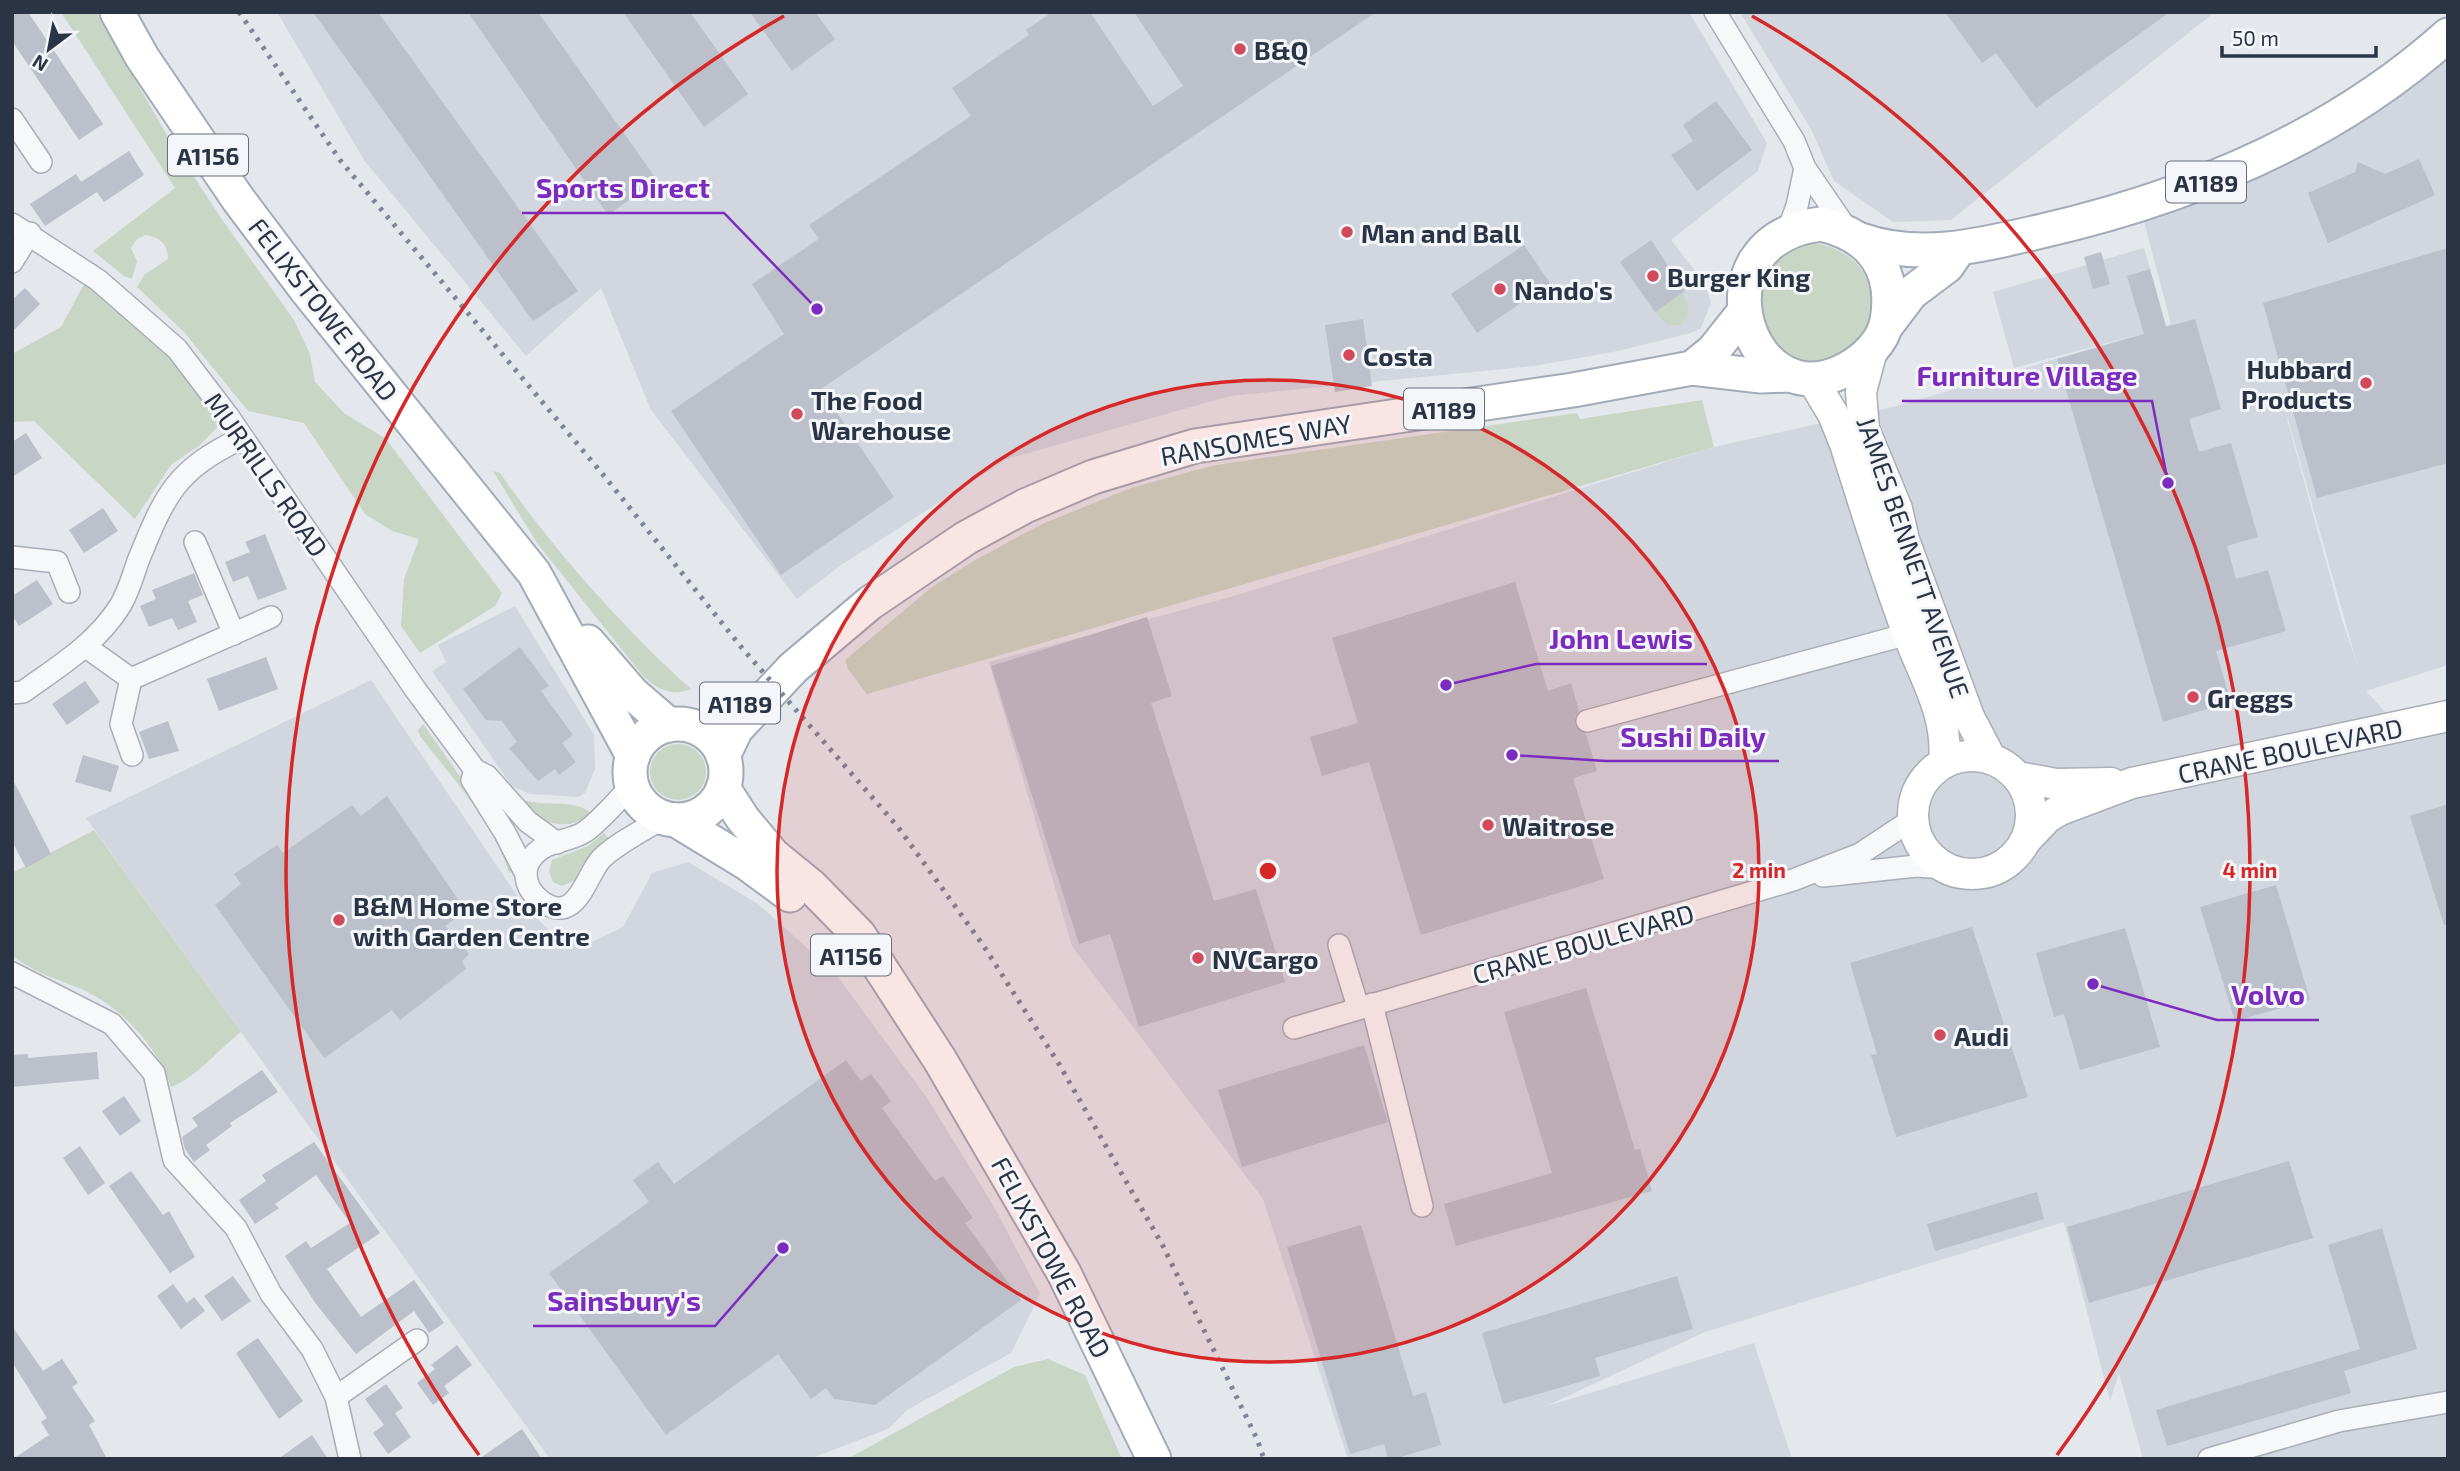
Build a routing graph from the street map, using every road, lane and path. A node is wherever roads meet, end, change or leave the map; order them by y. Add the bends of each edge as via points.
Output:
1 (117, 12) edge
2 (1716, 12) edge
3 (2448, 35) edge
4 (12, 119) edge
5 (41, 162) dead end
6 (1805, 168) junction
7 (21, 228) edge
8 (1787, 233) junction
9 (1855, 236) junction
10 (1958, 250) junction
11 (12, 262) edge
12 (1744, 312) junction
13 (1879, 338) junction
14 (1692, 368) junction
15 (1801, 377) junction
16 (242, 438) junction
17 (195, 542) dead end
18 (12, 557) edge
19 (69, 592) dead end
20 (548, 594) junction
21 (271, 617) dead end
22 (234, 634) junction
23 (1908, 634) junction
24 (86, 647) junction
25 (793, 668) junction
26 (131, 679) junction
27 (12, 693) edge
28 (765, 698) junction
29 (2448, 716) edge
30 (1587, 721) dead end
31 (674, 725) junction
32 (132, 755) dead end
33 (723, 756) junction
34 (1991, 759) junction
35 (1944, 763) junction
36 (475, 770) junction
37 (633, 771) junction
38 (2018, 778) junction
39 (2132, 783) junction
40 (723, 788) junction
41 (1913, 818) junction
42 (670, 819) junction
43 (2027, 839) junction
44 (557, 843) junction
45 (1946, 869) junction
46 (526, 874) junction
47 (1793, 880) junction
48 (859, 935) junction
49 (1339, 945) dead end
50 (12, 973) edge
51 (1365, 1005) junction
52 (1294, 1028) dead end
53 (940, 1060) junction
54 (1422, 1206) dead end
55 (417, 1340) dead end
56 (336, 1397) junction
57 (2448, 1402) edge
58 (350, 1459) edge
59 (1154, 1459) edge
60 (2209, 1459) edge

1 - 20 main road, FELIXSTOWE ROAD / A1156 via 238,199
2 - 6 street via 1794,141
3 - 10 main road, A1189 via 2398,76 2318,128 2222,176 2129,209
4 - 5 street
6 - 8 street
6 - 9 street
7 - 11 street
7 - 16 street, MURRILLS ROAD via 98,281 177,349
8 - 9 main road via 1821,224
8 - 12 main road via 1765,249 1750,272 1742,297
9 - 10 main road, A1189 via 1893,248
9 - 13 main road via 1876,255 1886,274 1890,301
10 - 13 main road via 1947,266 1911,293
12 - 14 main road via 1721,342
12 - 15 main road via 1759,350
13 - 15 main road via 1860,361 1837,375
13 - 34 street, JAMES BENNETT AVENUE via 1861,392 1864,429 1897,509 1969,718
14 - 15 main road, RANSOMES WAY / A1189
14 - 25 main road, RANSOMES WAY / A1189 via 1195,446 1127,464 1025,506 966,538 870,603
15 - 23 street, JAMES BENNETT AVENUE via 1833,414
16 - 24 street via 186,471 166,499 121,606
16 - 36 street, MURRILLS ROAD
17 - 22 street
18 - 19 street via 57,562
20 - 31 main road, FELIXSTOWE ROAD / A1156 via 633,694
20 - 37 main road, FELIXSTOWE ROAD / A1156
21 - 22 street
22 - 26 street
23 - 30 street
23 - 35 street, JAMES BENNETT AVENUE via 1945,726
24 - 26 street
24 - 27 street via 23,692
25 - 28 main road, RANSOMES WAY / A1189
25 - 31 main road, RANSOMES WAY / A1189 via 735,706
26 - 32 street via 121,724
28 - 33 main road, RANSOMES WAY / A1189 via 736,729
28 - 48 main road via 744,748 743,765 751,790
29 - 39 street, CRANE BOULEVARD
31 - 33 main road via 706,733
31 - 37 main road via 648,736
33 - 40 main road
34 - 35 street via 1959,757
34 - 38 street
35 - 41 street via 1920,786
36 - 44 street, MURRILLS ROAD via 487,776 528,822
36 - 46 street, MURRILLS ROAD via 472,780
37 - 42 main road via 639,800 649,811
37 - 44 street via 586,831
38 - 39 street, CRANE BOULEVARD via 2056,784
38 - 43 street via 2031,807
39 - 43 street, CRANE BOULEVARD via 2060,810
40 - 42 main road via 705,812
40 - 48 main road, FELIXSTOWE ROAD / A1156 via 774,855
41 - 45 street via 1923,847
41 - 47 street, CRANE BOULEVARD via 1860,854
42 - 46 street, MURRILLS ROAD via 602,858 582,895 571,904 546,904 528,888
42 - 53 main road, FELIXSTOWE ROAD / A1156 via 748,864 800,904 843,946
43 - 45 street via 2001,868 1984,874
44 - 46 street via 534,854
45 - 47 street, CRANE BOULEVARD via 1916,866
47 - 51 street, CRANE BOULEVARD
48 - 53 main road, FELIXSTOWE ROAD / A1156
49 - 51 street
50 - 56 street via 112,1024 154,1073 174,1160 236,1228 271,1294 312,1349
51 - 52 street, CRANE BOULEVARD
51 - 54 street
53 - 59 main road, FELIXSTOWE ROAD / A1156 via 1050,1248
55 - 56 street
56 - 58 street
57 - 60 street via 2339,1421

